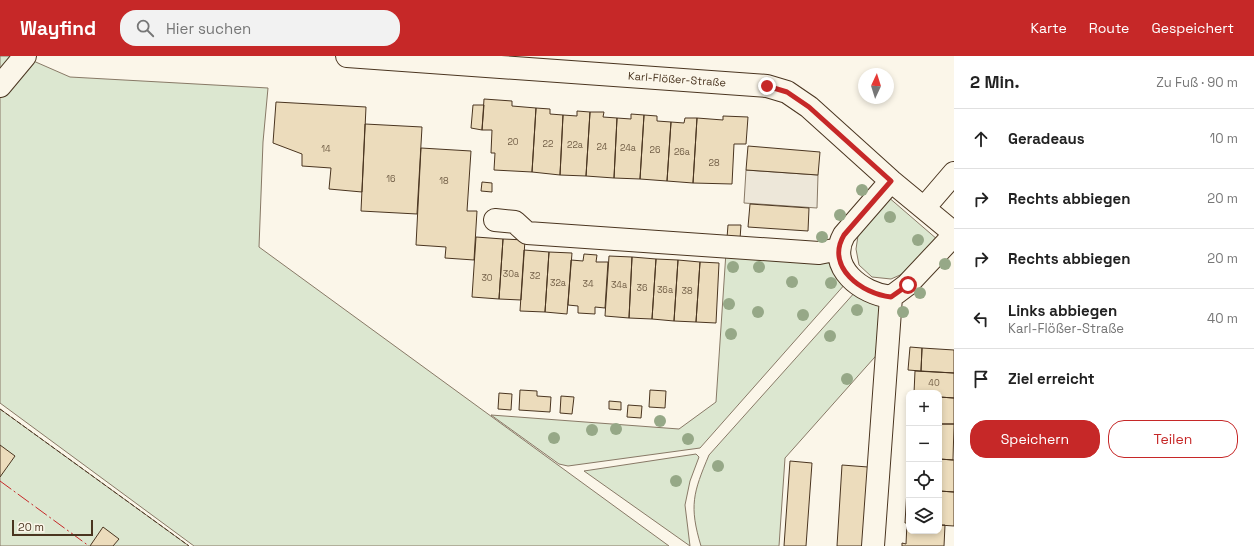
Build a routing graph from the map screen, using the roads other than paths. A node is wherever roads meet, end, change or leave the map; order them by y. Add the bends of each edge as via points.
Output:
1 (25, 56) edge
2 (348, 56) edge
3 (0, 86) edge
4 (954, 174) edge
5 (891, 181) junction
6 (924, 208) junction
7 (495, 220) dead end
8 (954, 234) edge
9 (839, 249) junction
10 (891, 297) junction
11 (873, 546) edge

1 - 3 street
2 - 5 street, Karl-Flößer-Straße via 778,88 809,107
4 - 6 street
5 - 6 street, Karl-Flößer-Straße
5 - 9 street via 844,235
6 - 8 street, Karl-Flößer-Straße
7 - 9 street via 515,222 528,233 819,253
8 - 10 street via 908,285
9 - 10 street via 847,275 862,288 880,296
10 - 11 street

